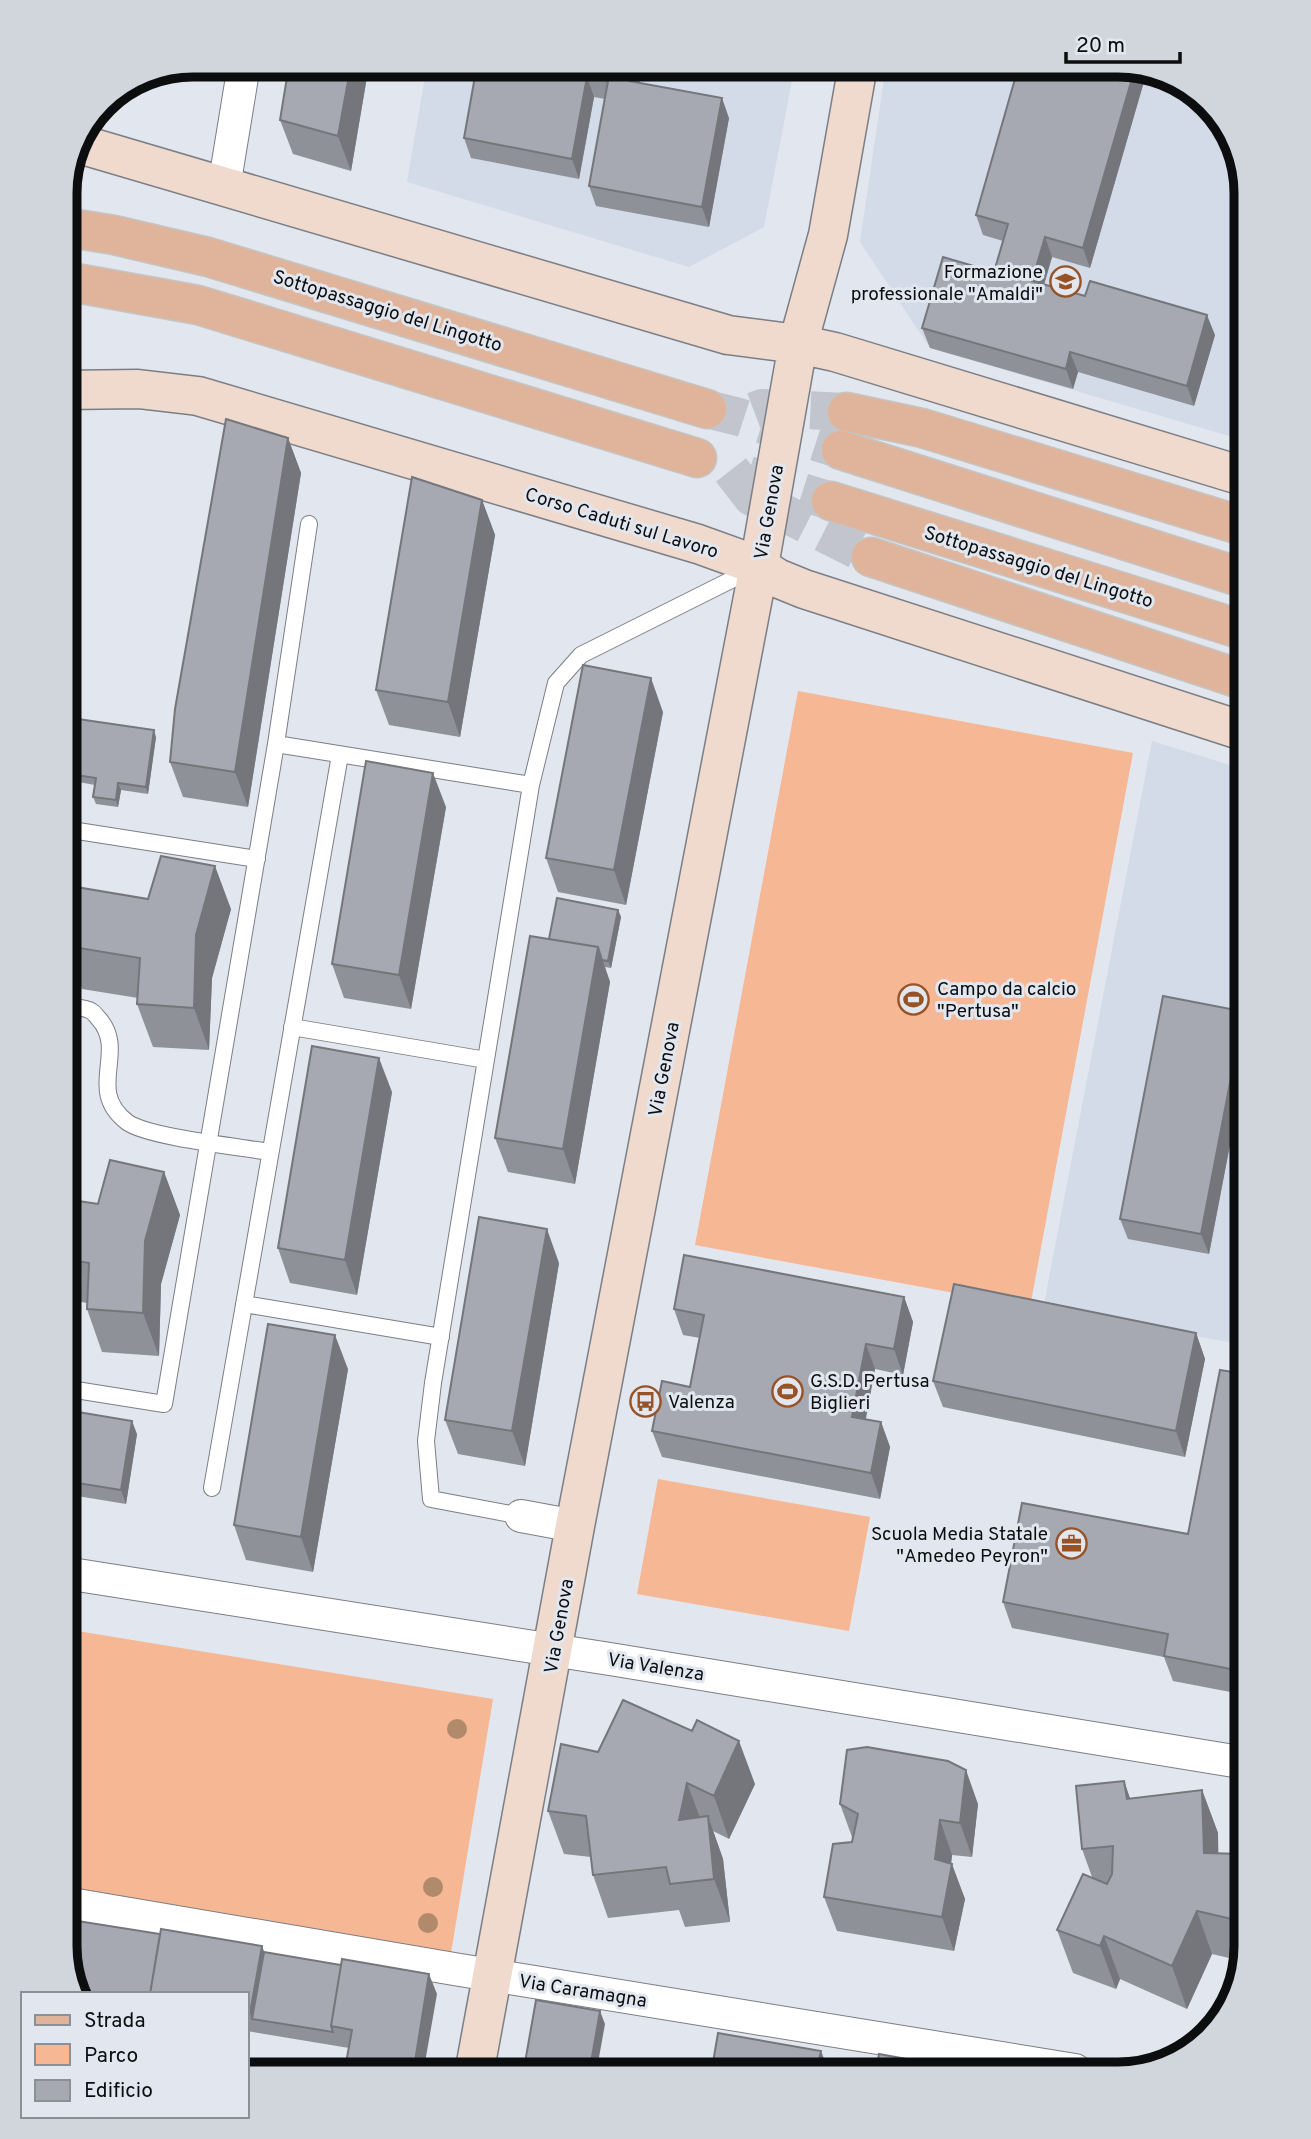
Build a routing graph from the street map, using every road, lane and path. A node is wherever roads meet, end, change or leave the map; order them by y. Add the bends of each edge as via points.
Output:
1 (242, 77) edge
2 (856, 77) edge
3 (87, 146) edge
4 (224, 187) junction
5 (77, 229) edge
6 (77, 283) edge
7 (798, 344) junction
8 (77, 390) edge
9 (707, 409) tunnel mouth
10 (847, 412) tunnel mouth
11 (841, 450) tunnel mouth
12 (696, 458) tunnel mouth
13 (1234, 473) edge
14 (831, 500) tunnel mouth
15 (1234, 523) edge
16 (309, 524) dead end
17 (871, 558) tunnel mouth
18 (759, 566) junction
19 (1234, 575) edge
20 (1234, 627) edge
21 (1234, 677) edge
22 (1234, 728) edge
23 (276, 744) junction
24 (340, 755) junction
25 (531, 785) junction
26 (77, 831) edge
27 (257, 859) junction
28 (77, 1008) edge
29 (292, 1027) junction
30 (486, 1060) junction
31 (210, 1141) junction
32 (269, 1152) junction
33 (244, 1304) junction
34 (441, 1337) junction
35 (77, 1385) edge
36 (212, 1488) dead end
37 (520, 1516) joint
38 (575, 1526) junction
39 (77, 1575) edge
40 (554, 1650) junction
41 (1234, 1761) edge
42 (77, 1905) edge
43 (492, 1975) junction
44 (476, 2062) edge
45 (981, 2062) edge

1 - 4 street
2 - 7 street, Via Genova via 828,235
3 - 4 street
4 - 7 street via 728,335
5 - 9 main road, Sottopassaggio del Lingotto via 208,257
6 - 12 main road via 198,305
7 - 13 street
7 - 18 street, Via Genova
8 - 18 street, Corso Caduti sul Lavoro via 138,389 198,396
10 - 15 main road via 922,428
11 - 19 main road
14 - 20 main road, Sottopassaggio del Lingotto
16 - 23 lane
17 - 21 main road
18 - 22 street, Corso Caduti sul Lavoro via 804,589
18 - 25 lane via 581,655 556,683
18 - 38 street, Via Genova
23 - 24 lane
23 - 27 lane
24 - 25 lane
24 - 29 lane
25 - 30 lane
26 - 27 lane
27 - 31 lane
28 - 31 lane via 91,1011 105,1026 111,1047 106,1087 113,1108 128,1123
29 - 30 lane
29 - 32 lane
30 - 34 lane
31 - 32 lane
31 - 35 lane via 164,1404
32 - 33 lane
33 - 34 lane
33 - 36 lane
34 - 37 lane via 426,1441 431,1499
37 - 38 street
38 - 40 street, Via Genova
39 - 40 street, Via Valenza
40 - 41 street, Via Valenza
40 - 43 street, Via Genova
42 - 43 street, Via Caramagna
43 - 44 street, Via Genova
43 - 45 street, Via Caramagna

